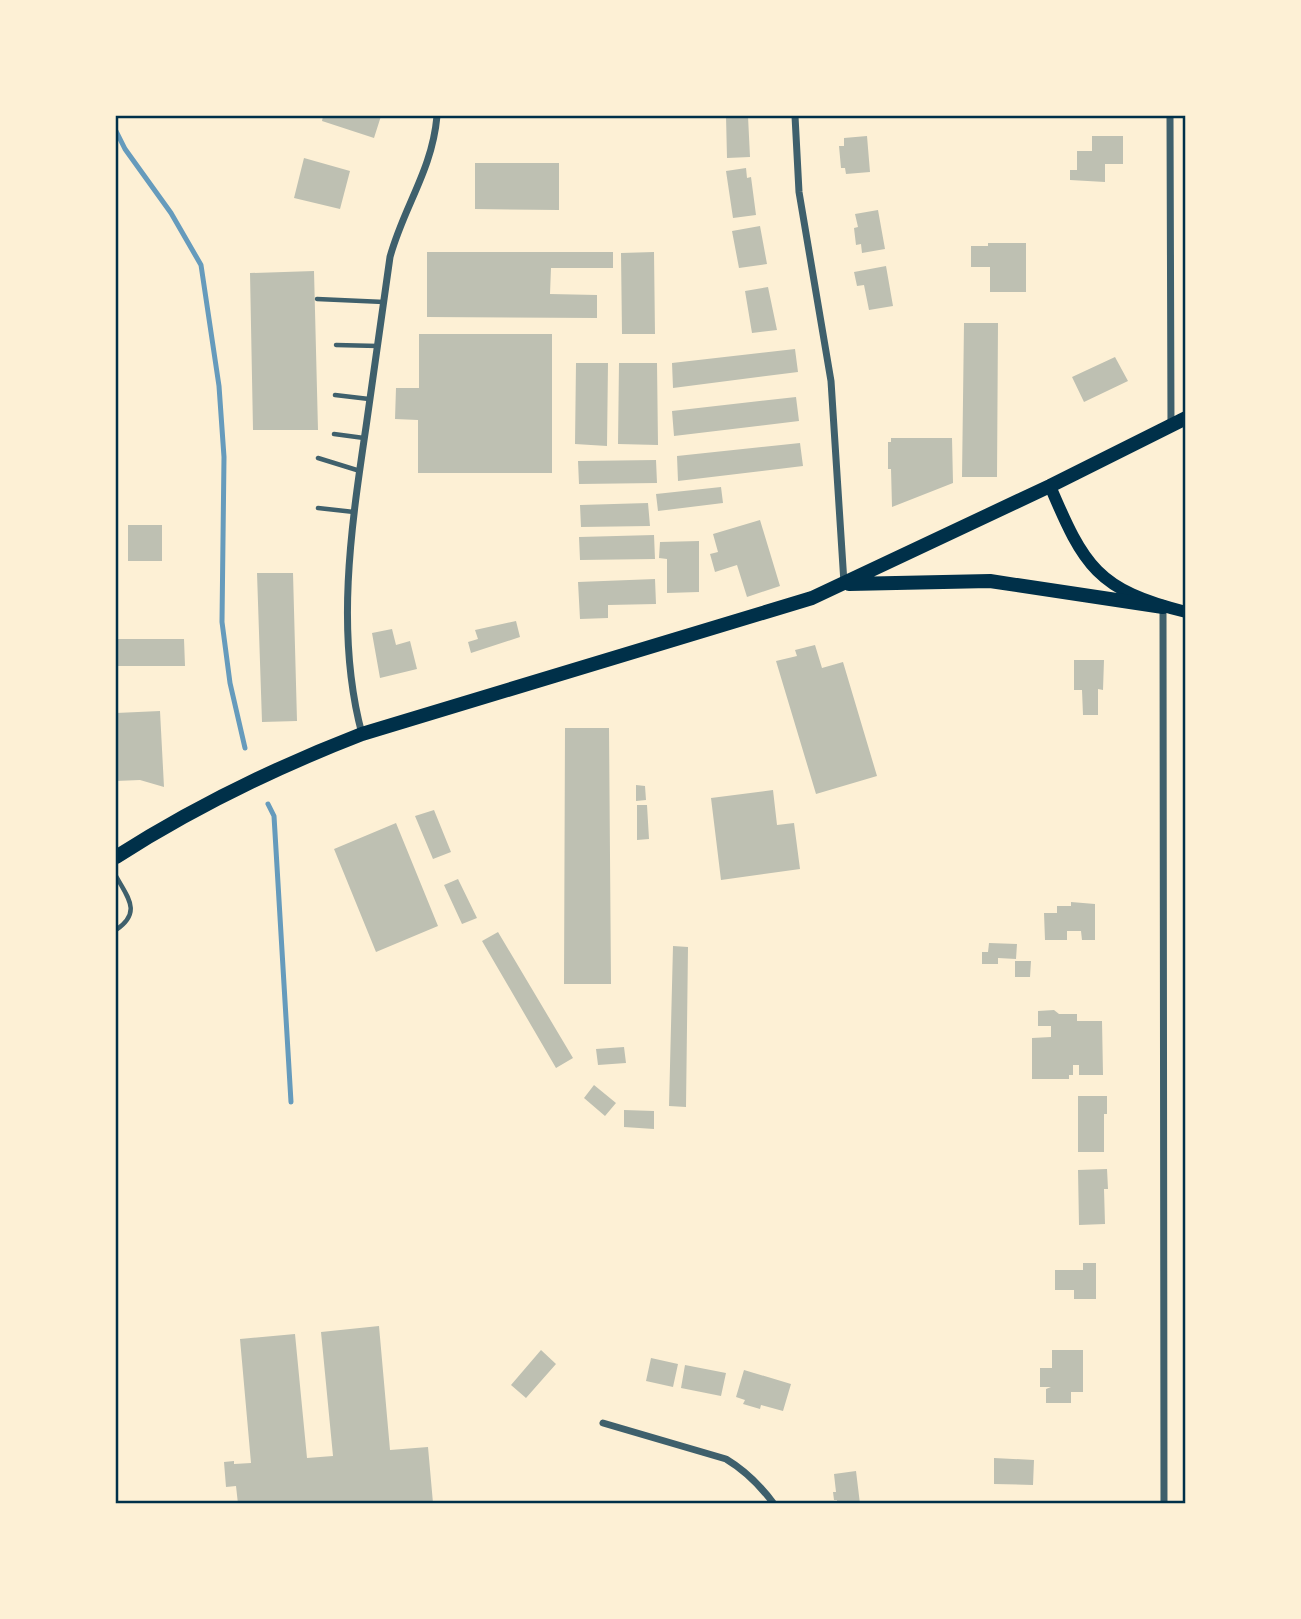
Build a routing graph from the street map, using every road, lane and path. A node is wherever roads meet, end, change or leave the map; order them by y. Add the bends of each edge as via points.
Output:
1 (438, 116) edge
2 (795, 116) edge
3 (1170, 116) edge
4 (317, 299) dead end
5 (384, 302) junction
6 (336, 345) dead end
7 (377, 346) junction
8 (335, 395) dead end
9 (370, 399) junction
10 (1185, 418) edge
11 (1171, 426) junction
12 (334, 434) dead end
13 (364, 438) junction
14 (318, 458) dead end
15 (360, 471) junction
16 (1050, 486) junction
17 (318, 508) dead end
18 (354, 512) junction
19 (844, 584) junction
20 (1163, 607) junction
21 (1185, 612) edge
22 (362, 734) junction
23 (116, 857) edge
24 (116, 876) edge
25 (116, 930) edge
26 (603, 1423) dead end
27 (775, 1503) edge
28 (1164, 1503) edge

1 - 5 street via 430,158 395,239
2 - 19 street via 799,192 831,382
3 - 11 street
4 - 5 lane
5 - 7 street
6 - 7 lane
7 - 9 street
8 - 9 lane
9 - 13 street
10 - 11 main road
11 - 16 main road
12 - 13 lane
13 - 15 street
14 - 15 lane
15 - 18 street
16 - 19 main road
16 - 20 main road via 1073,540 1092,568 1121,591
17 - 18 lane
18 - 22 street via 349,670
19 - 20 main road via 990,581
19 - 22 main road via 813,598
20 - 21 main road
20 - 28 street
22 - 23 main road via 237,787 176,818
24 - 25 lane via 131,911
26 - 27 street via 726,1459 755,1480

